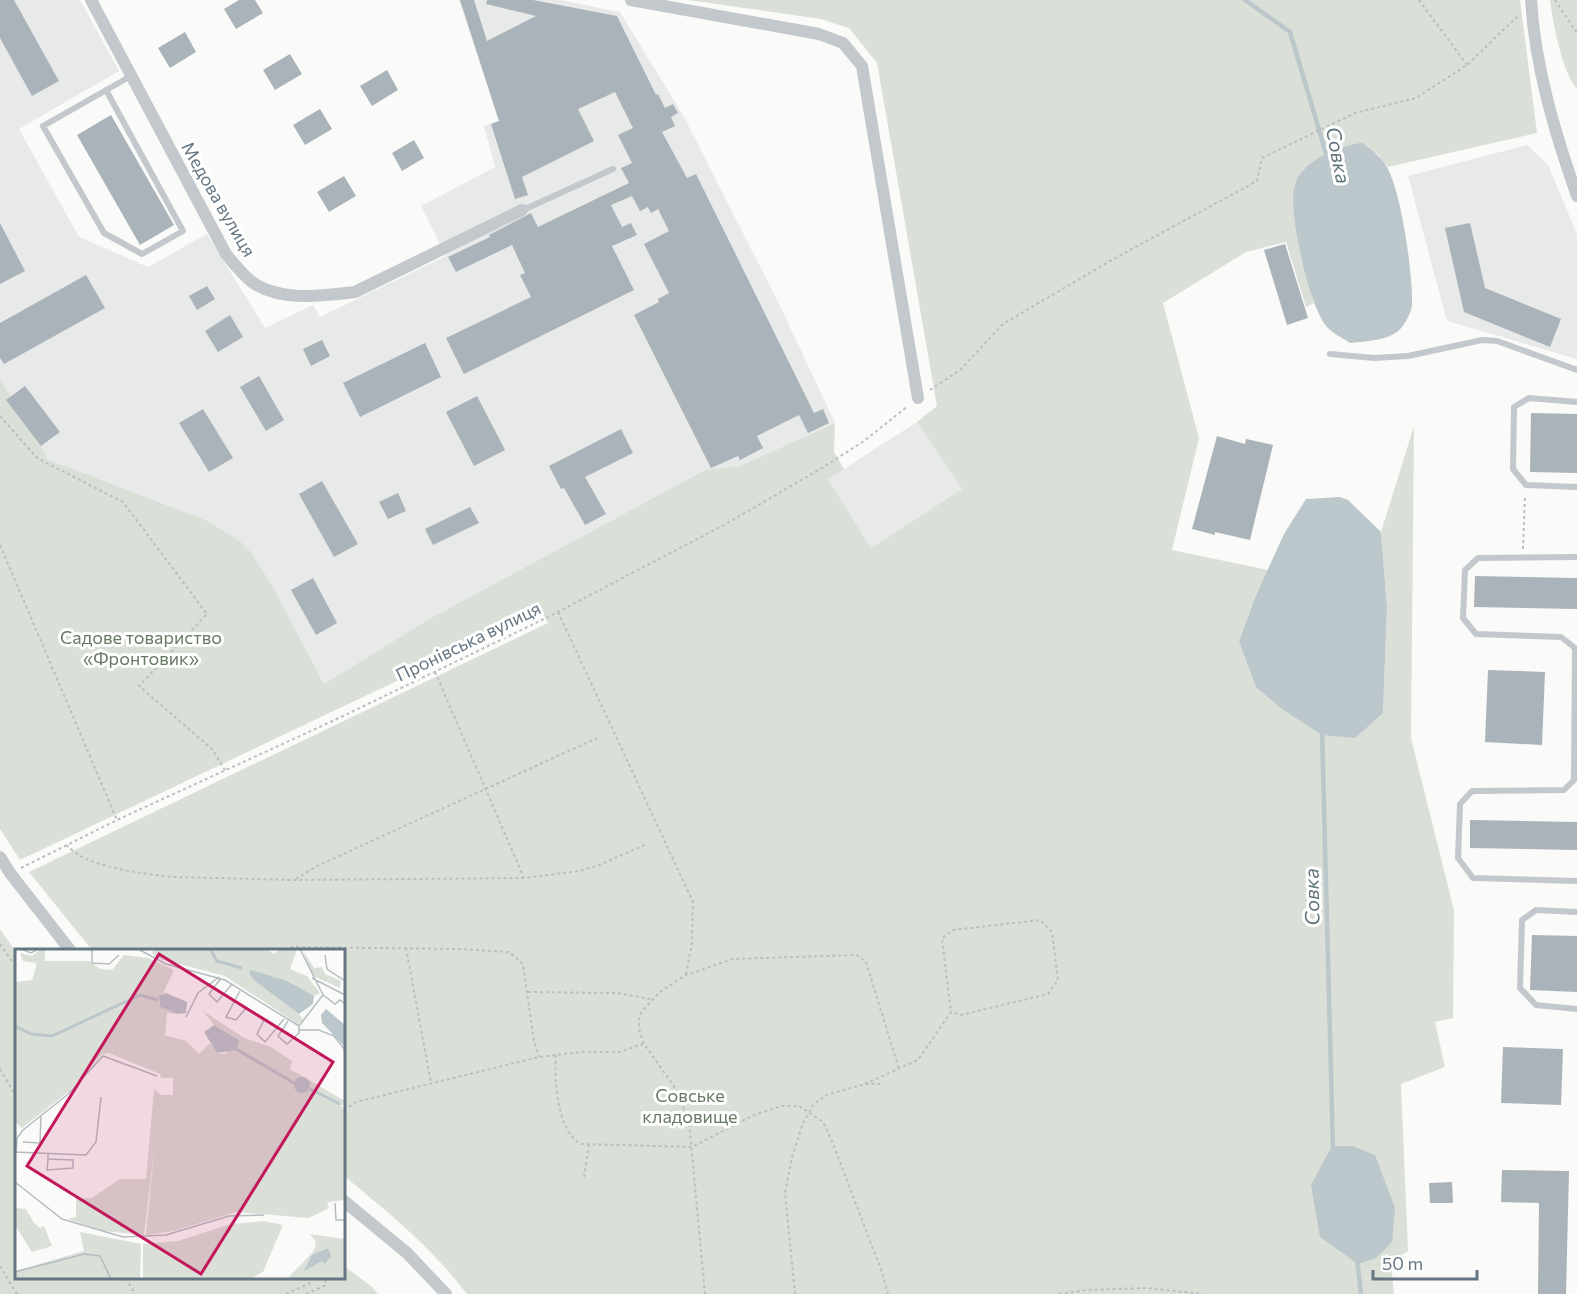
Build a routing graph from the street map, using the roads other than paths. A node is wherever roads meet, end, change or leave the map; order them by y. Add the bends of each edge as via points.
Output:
1 (91, 0) edge
2 (631, 0) edge
3 (1531, 2) edge
4 (131, 75) junction
5 (106, 90) junction
6 (613, 169) dead end
7 (1577, 196) edge
8 (522, 210) joint
9 (1330, 354) dead end
10 (1577, 370) edge
11 (918, 398) road end
12 (1577, 402) edge
13 (1577, 487) edge
14 (1577, 557) edge
15 (0, 857) edge
16 (1577, 881) edge
17 (1577, 912) edge
18 (68, 949) edge
19 (1577, 1009) edge
20 (345, 1202) edge
21 (446, 1294) edge

1 - 4 street, Медова вулиця
2 - 11 street via 819,34 843,43 862,66
3 - 7 street via 1541,72
4 - 5 lane
4 - 8 street, Медова вулиця via 226,254 254,284 279,294 331,295 355,291
5 - 5 lane via 43,126 104,233 142,254 183,231
6 - 8 lane
9 - 10 lane via 1408,356 1482,340 1497,341
12 - 13 lane via 1529,398 1514,407 1512,469 1526,485
14 - 16 lane via 1478,558 1465,570 1463,618 1476,634 1560,637 1575,648 1574,780 1564,790 1472,790 1460,804 1458,858 1473,878
15 - 18 street
17 - 19 lane via 1536,910 1521,920 1520,987 1536,1005
20 - 21 street via 407,1253

